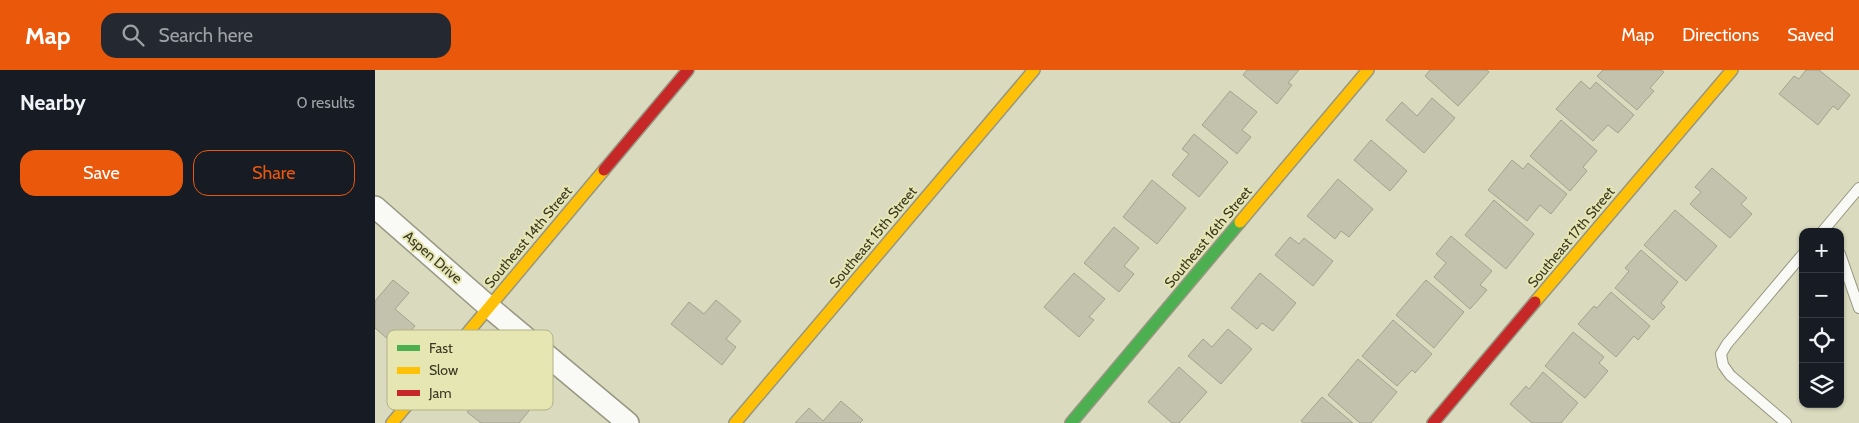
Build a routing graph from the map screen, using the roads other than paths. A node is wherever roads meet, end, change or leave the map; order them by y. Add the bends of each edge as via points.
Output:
1 (688, 70) edge
2 (1034, 70) edge
3 (1367, 70) edge
4 (1732, 70) edge
5 (1859, 188) edge
6 (375, 207) edge
7 (1831, 227) edge
8 (1799, 259) edge
9 (1844, 265) edge
10 (489, 307) junction
11 (1859, 308) edge
12 (470, 330) edge
13 (517, 330) edge
14 (553, 360) edge
15 (403, 410) edge
16 (392, 423) edge
17 (628, 423) edge
18 (735, 423) edge
19 (1071, 423) edge
20 (1433, 423) edge
21 (1786, 423) edge

1 - 10 street, Southeast 14th Street
2 - 18 street, Southeast 15th Street
3 - 19 street, Southeast 16th Street
4 - 20 street, Southeast 17th Street
5 - 7 lane
6 - 10 street, Aspen Drive
8 - 21 lane via 1721,354 1727,372
9 - 11 lane
10 - 12 street, Southeast 14th Street
10 - 13 street, Aspen Drive
14 - 17 street, Aspen Drive
15 - 16 street, Southeast 14th Street

